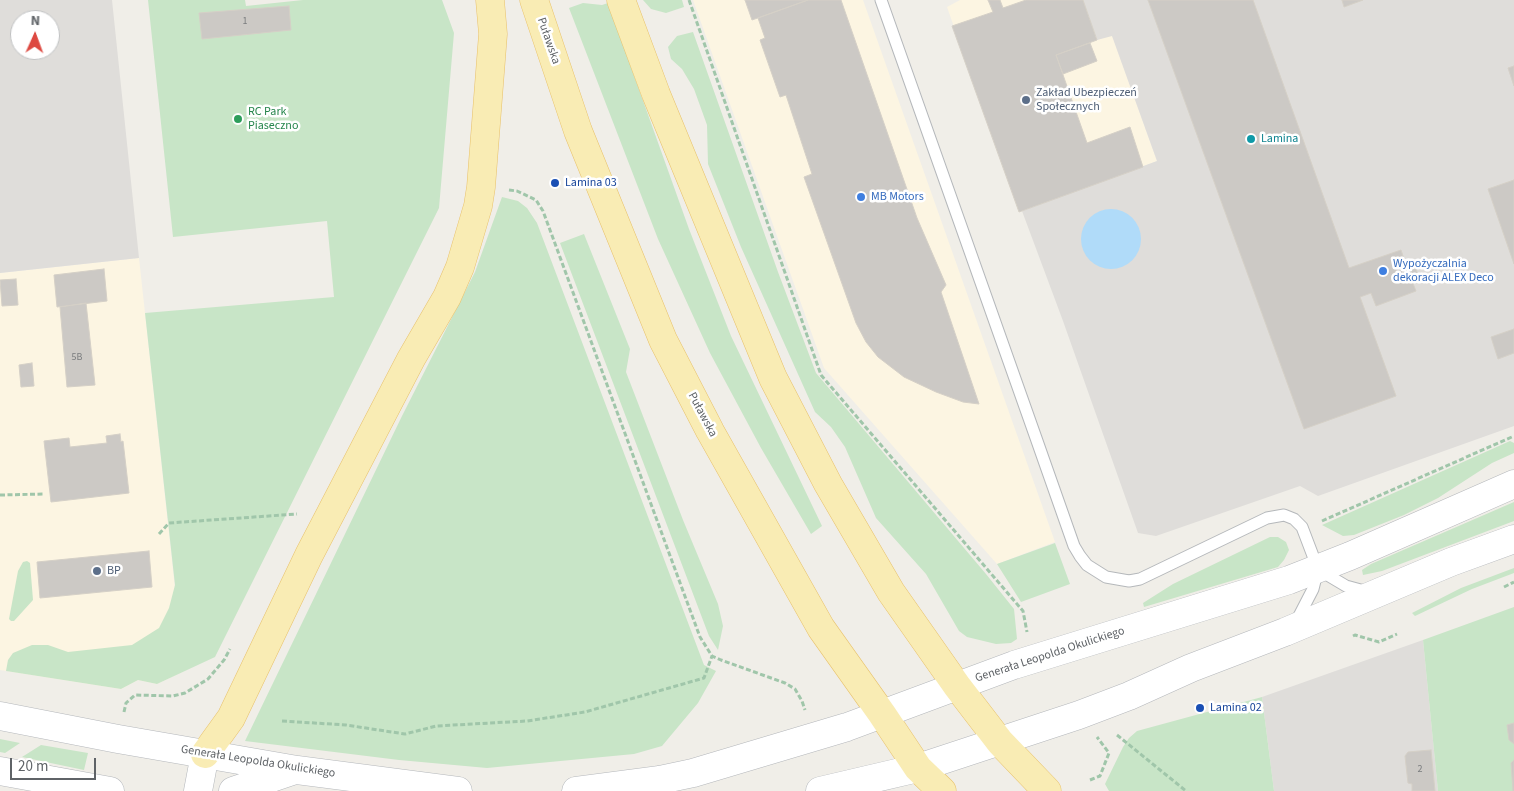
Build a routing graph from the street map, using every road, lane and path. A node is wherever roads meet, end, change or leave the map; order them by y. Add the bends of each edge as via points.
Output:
1 (490, 0) edge
2 (534, 0) edge
3 (621, 0) edge
4 (689, 0) edge
5 (882, 0) edge
6 (536, 200) dead end
7 (1514, 484) edge
8 (44, 494) dead end
9 (0, 495) edge
10 (293, 522) dead end
11 (159, 534) dead end
12 (1514, 539) edge
13 (1318, 569) junction
14 (1514, 582) edge
15 (1504, 587) dead end
16 (1378, 593) junction
17 (1289, 630) junction
18 (1397, 634) dead end
19 (1355, 635) dead end
20 (1028, 637) dead end
21 (233, 643) dead end
22 (712, 656) junction
23 (957, 686) junction
24 (806, 714) dead end
25 (882, 714) junction
26 (123, 715) dead end
27 (0, 716) edge
28 (282, 721) dead end
29 (1117, 734) dead end
30 (1095, 735) dead end
31 (1000, 742) junction
32 (205, 754) junction
33 (918, 768) junction
34 (297, 770) junction
35 (0, 771) edge
36 (1090, 780) dead end
37 (110, 791) edge
38 (198, 791) edge
39 (233, 791) edge
40 (458, 791) edge
41 (576, 791) edge
42 (820, 791) edge
43 (942, 791) edge
44 (1047, 791) edge
45 (1186, 791) edge

1 - 32 main road via 494,34 481,187 460,267 332,511 235,712
2 - 25 main road, Puławska via 578,131 663,340 710,431 821,628
3 - 23 main road via 709,225 798,429 891,592
4 - 20 path via 821,375 1022,611
5 - 13 lane via 1080,556 1087,565 1106,577 1129,581 1140,579 1267,518 1284,515 1302,527
6 - 22 path via 543,211 700,637
7 - 13 main road, Generała Leopolda Okulickiego
8 - 9 path
10 - 11 path via 297,514 169,523
12 - 16 main road
13 - 16 lane via 1346,586
13 - 17 lane via 1301,615
13 - 23 main road, Generała Leopolda Okulickiego
14 - 15 path
16 - 17 main road
17 - 31 main road via 1190,668 1129,696
18 - 19 path via 1379,642
21 - 26 path via 208,679 185,693 173,696 135,695 126,703
22 - 24 path via 795,688
22 - 28 path via 704,678 585,712 527,721 436,726 405,734 346,724
23 - 25 main road, Generała Leopolda Okulickiego
23 - 31 main road
25 - 33 main road, Puławska
25 - 41 main road, Generała Leopolda Okulickiego via 693,773
27 - 32 main road, Generała Leopolda Okulickiego
29 - 45 path
30 - 36 path via 1109,753 1100,776
31 - 33 main road
31 - 44 main road
32 - 34 main road, Generała Leopolda Okulickiego
32 - 38 main road
33 - 42 main road
33 - 43 main road, Puławska
34 - 39 main road
34 - 40 main road, Generała Leopolda Okulickiego
35 - 37 main road

